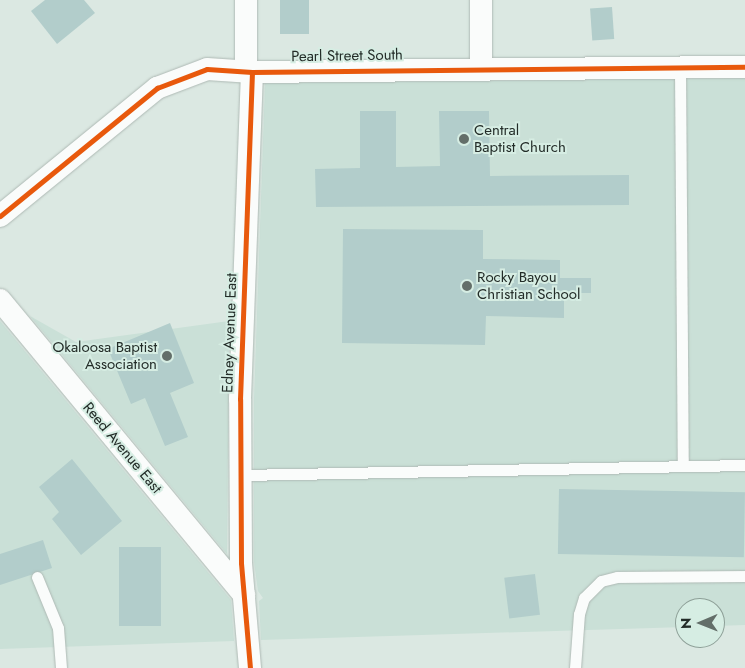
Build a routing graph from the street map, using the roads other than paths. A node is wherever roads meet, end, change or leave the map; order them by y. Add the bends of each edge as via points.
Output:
1 (246, 0) edge
2 (481, 0) edge
3 (680, 67) junction
4 (745, 67) edge
5 (481, 68) junction
6 (249, 71) junction
7 (0, 216) edge
8 (0, 300) edge
9 (745, 465) edge
10 (683, 466) junction
11 (242, 475) junction
12 (745, 576) edge
13 (37, 577) dead end
14 (244, 596) junction
15 (61, 668) edge
16 (250, 668) edge
17 (575, 668) edge

1 - 6 street, Edney Avenue East
2 - 5 street
3 - 4 street, Pearl Street South
3 - 5 street, Pearl Street South
3 - 10 lane
5 - 6 street, Pearl Street South
6 - 7 street, Pearl Street South via 207,69 156,88
6 - 11 street, Edney Avenue East via 240,399
8 - 14 street, Reed Avenue East
9 - 10 lane
10 - 11 lane
11 - 14 street, Edney Avenue East
12 - 17 lane via 617,577 601,580 584,598 579,614
13 - 15 lane via 58,628
14 - 16 street, Edney Avenue East

